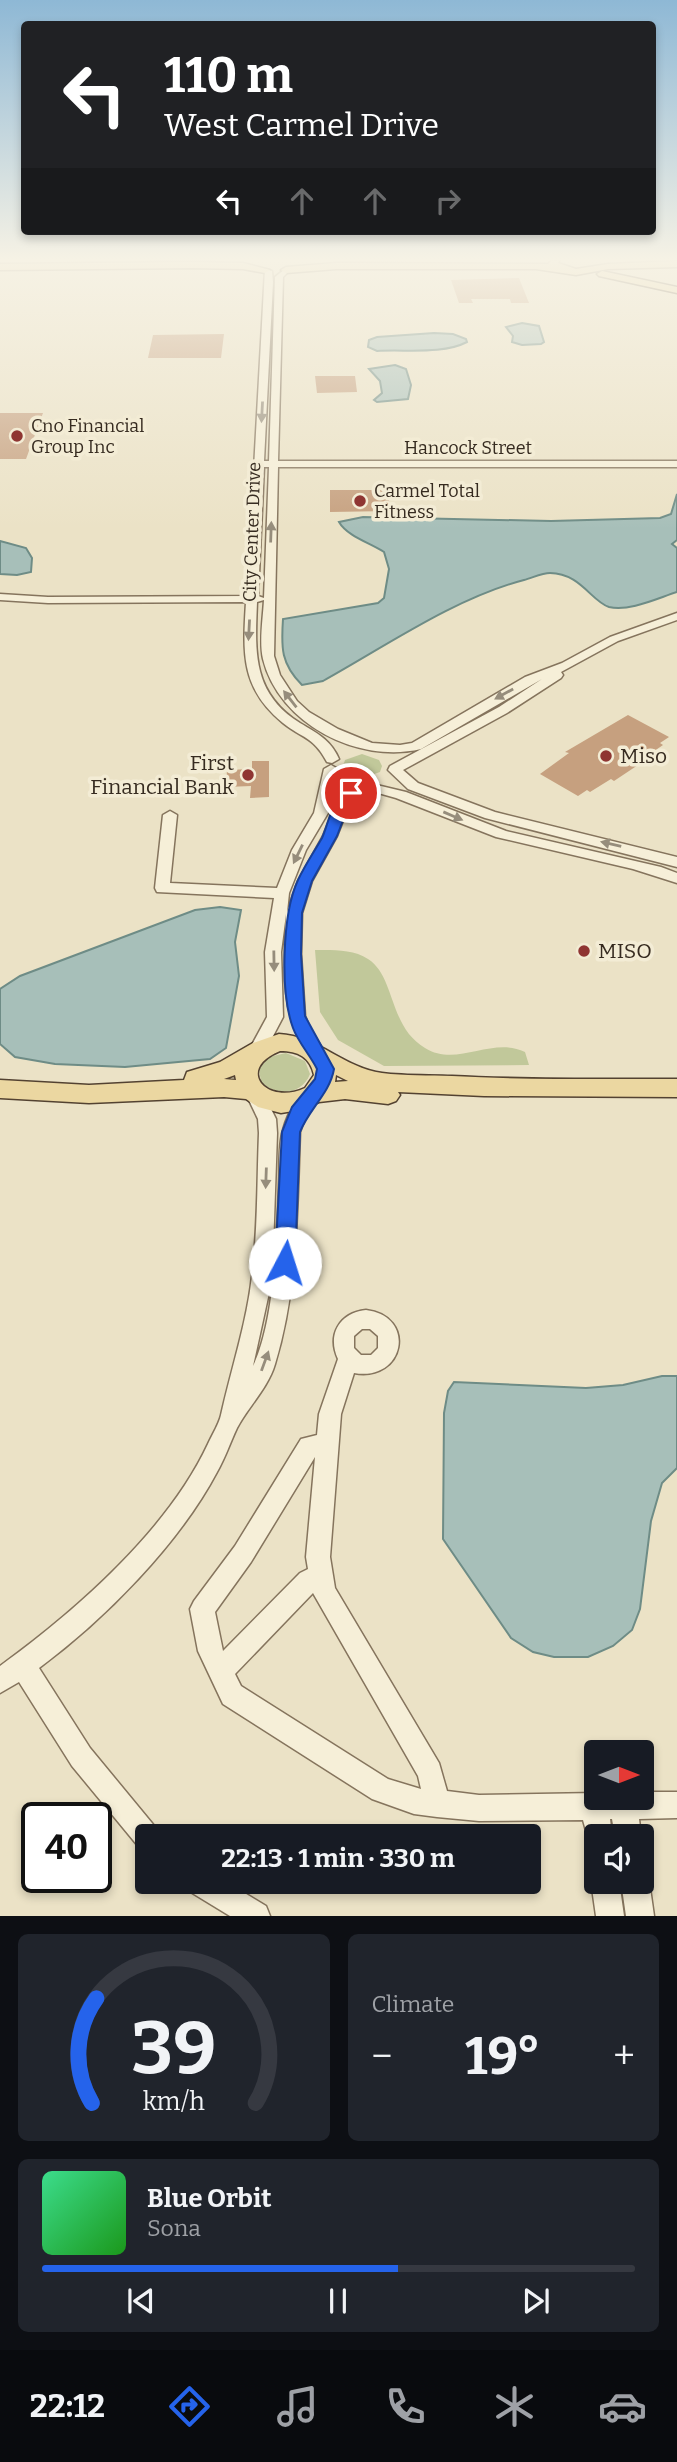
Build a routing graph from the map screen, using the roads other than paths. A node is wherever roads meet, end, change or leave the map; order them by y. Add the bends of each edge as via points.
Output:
1 (269, 350) edge
2 (277, 350) edge
3 (259, 464) junction
4 (274, 464) junction
5 (677, 464) edge
6 (0, 597) edge
7 (251, 599) junction
8 (268, 600) junction
9 (677, 616) edge
10 (566, 666) junction
11 (370, 746) junction
12 (331, 764) junction
13 (395, 770) junction
14 (363, 785) junction
15 (170, 815) dead end
16 (677, 862) edge
17 (677, 878) edge
18 (282, 893) junction
19 (255, 1053) junction
20 (319, 1056) junction
21 (459, 1086) junction
22 (0, 1088) edge
23 (677, 1088) edge
24 (153, 1089) junction
25 (314, 1094) junction
26 (257, 1099) junction
27 (352, 1360) dead end
28 (230, 1420) junction
29 (328, 1444) junction
30 (321, 1575) junction
31 (23, 1665) junction
32 (220, 1672) junction
33 (0, 1681) edge
34 (438, 1804) junction
35 (654, 1805) edge
36 (677, 1805) edge
37 (584, 1807) edge
38 (136, 1824) edge
39 (220, 1894) edge
40 (607, 1894) edge
41 (637, 1894) edge
42 (256, 1916) edge
43 (610, 1916) edge
44 (640, 1916) edge

1 -> 3 street, City Center Drive
2 - 4 street, City Center Drive
3 - 4 street, Hancock Street
3 - 7 street, City Center Drive
4 - 5 street, Hancock Street
8 -> 4 street, City Center Drive
6 - 7 street
7 - 8 street
7 -> 12 street, City Center Drive via 249,654 258,683 288,721 324,744
11 -> 8 street, City Center Drive via 314,724 285,694 268,656
9 - 10 street via 614,639
10 -> 11 street via 516,687 416,746
10 - 13 street via 555,678 503,710
11 - 12 street via 343,750
11 - 13 street via 392,757
12 - 14 street via 339,779
12 -> 18 street via 321,813
13 - 14 street via 386,780
16 -> 13 street via 490,815 416,787
14 -> 17 street via 407,796 503,834
14 - 20 street via 344,801 304,881 294,913 297,1016
15 - 18 street via 162,888
18 -> 19 street via 273,952 275,1017
19 - 20 main road via 286,1041 305,1045
19 - 24 main road via 227,1069
19 - 26 main road via 245,1072
20 - 21 main road via 369,1080
20 - 25 main road via 325,1077
21 - 23 main road
21 - 25 main road via 399,1094 337,1090
22 - 24 main road via 40,1092
24 - 26 main road
25 - 26 main road via 284,1104
28 -> 25 street via 264,1367 269,1350 285,1263 291,1132 299,1112
26 -> 28 street via 268,1133 262,1275
27 - 29 street via 345,1367 330,1414
28 - 31 street via 191,1494 144,1555 62,1635
29 - 30 street via 318,1557
29 - 32 street via 309,1447 243,1554 202,1609 210,1651
30 - 32 street via 308,1581
30 - 34 street via 324,1592 430,1772
31 - 33 street
31 - 38 street via 81,1757
32 - 34 street via 232,1695 381,1790
34 - 37 street
35 - 36 street
39 - 42 street
40 - 43 street
41 - 44 street

